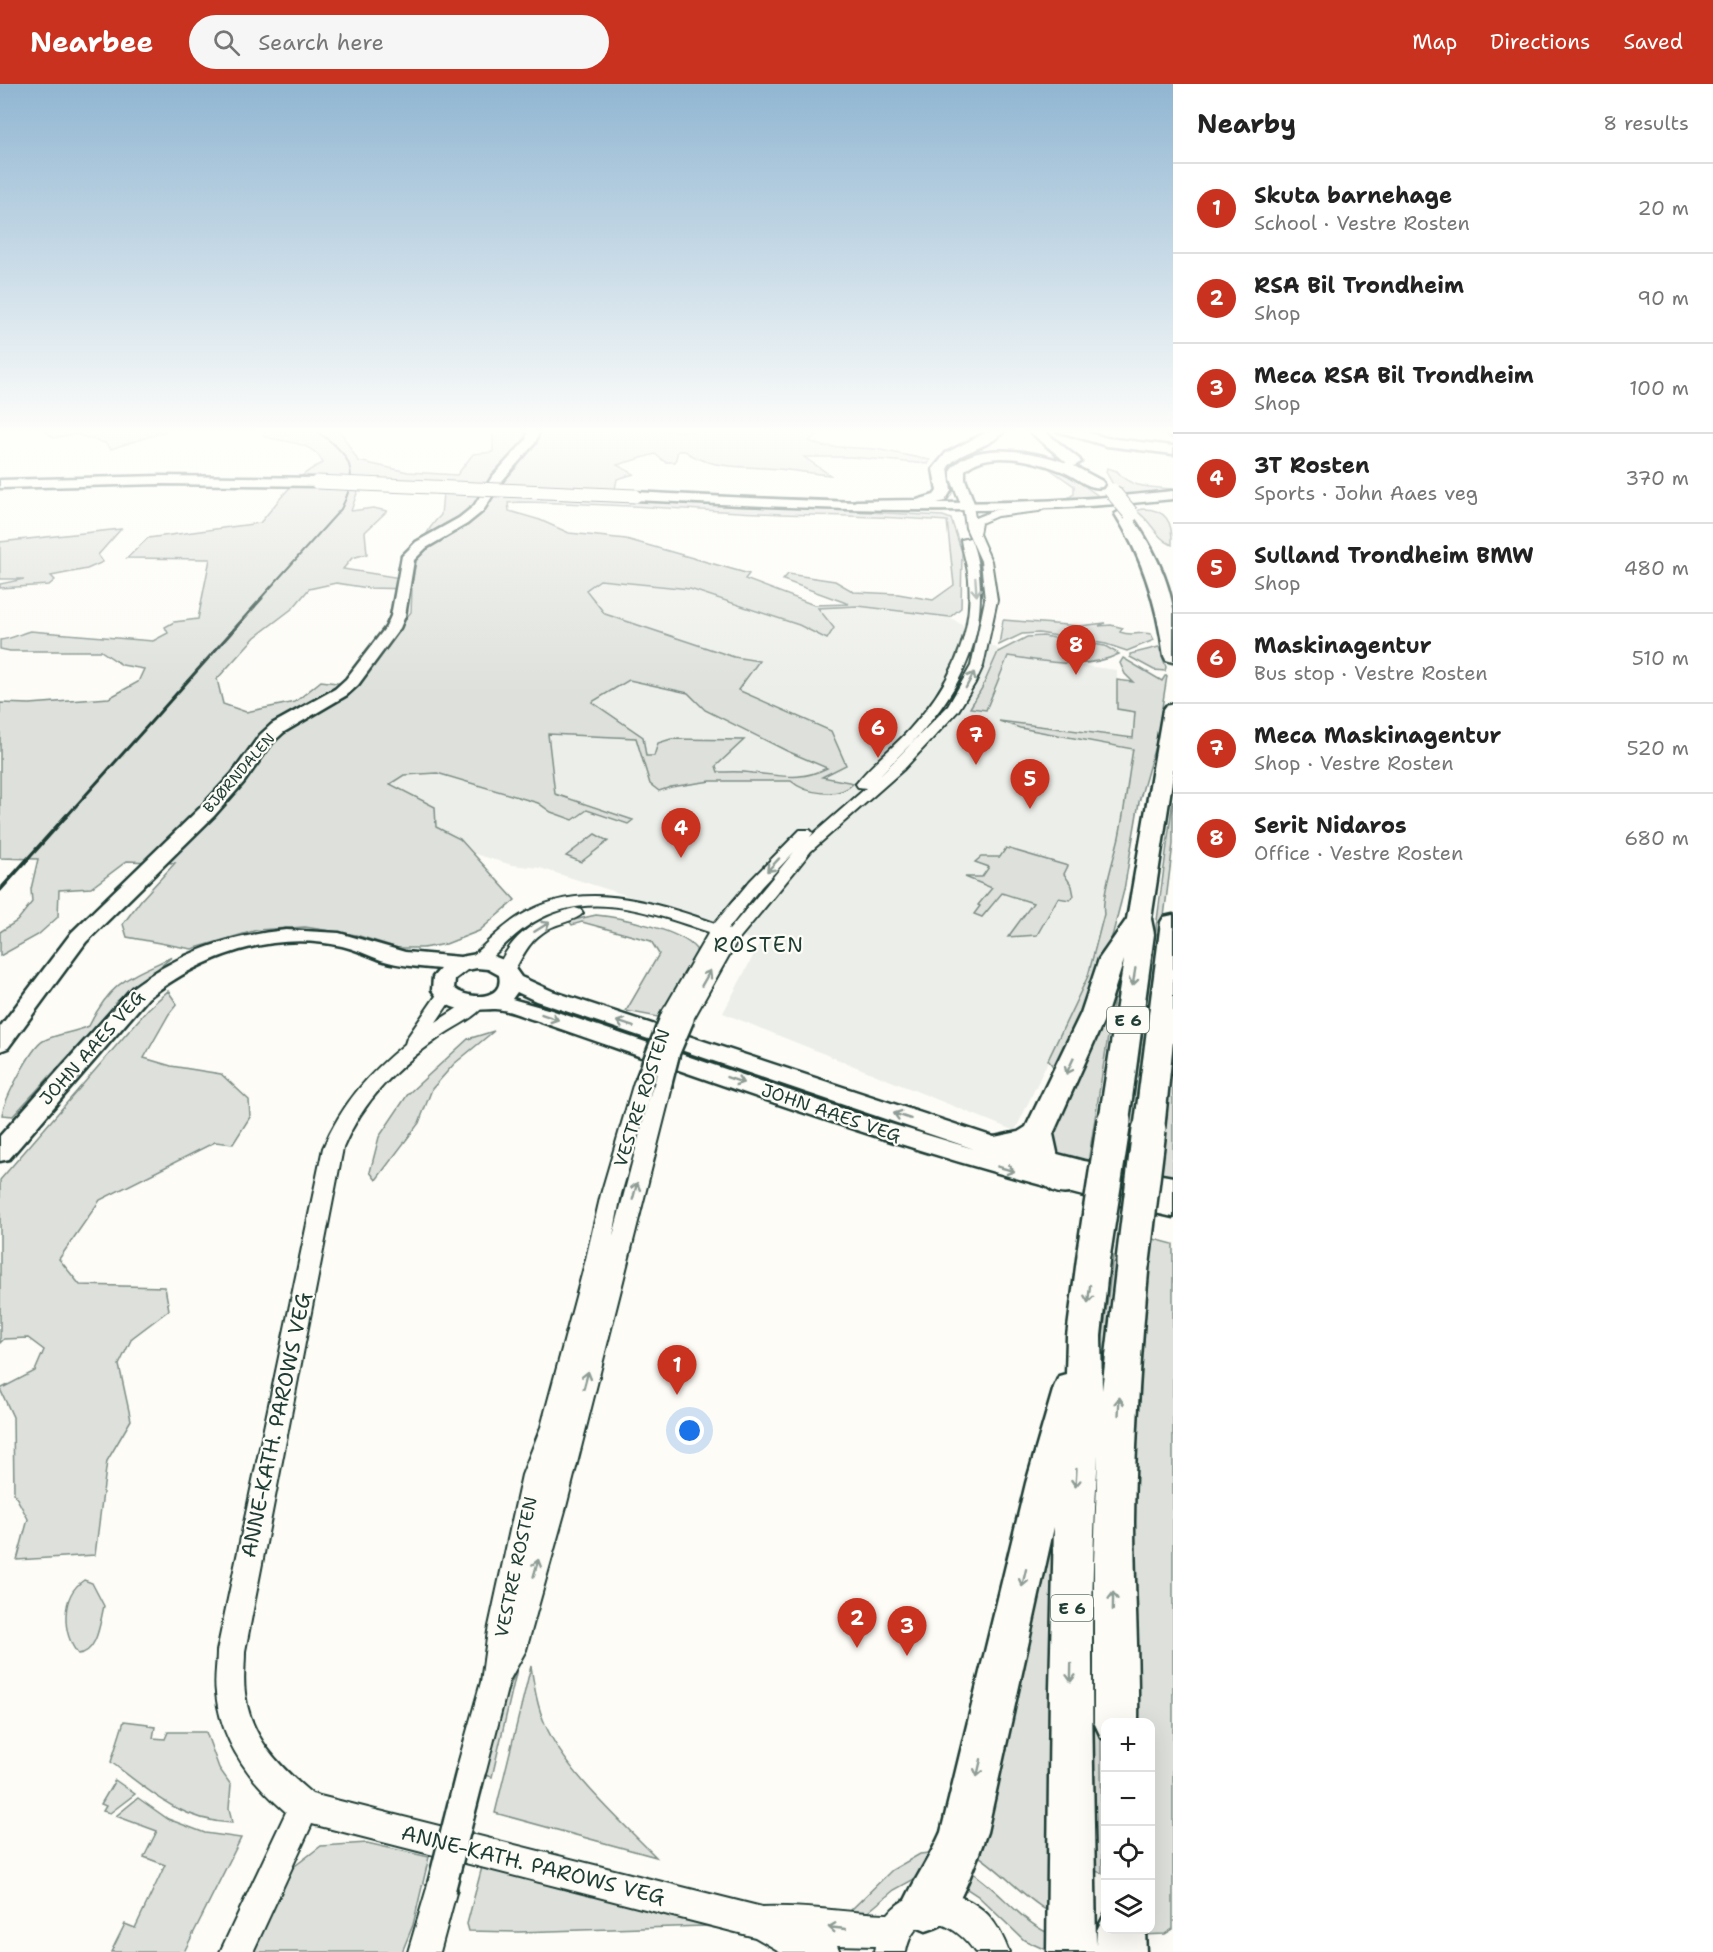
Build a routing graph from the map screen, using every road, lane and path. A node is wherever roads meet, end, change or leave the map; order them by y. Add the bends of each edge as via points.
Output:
1 (466, 518) edge
2 (965, 518) edge
3 (968, 518) edge
4 (981, 518) edge
5 (1129, 518) edge
6 (1130, 518) edge
7 (975, 532) junction
8 (1173, 598) edge
9 (1173, 656) edge
10 (1173, 710) edge
11 (739, 903) junction
12 (674, 915) junction
13 (1140, 919) junction
14 (1173, 922) edge
15 (720, 936) junction
16 (404, 958) junction
17 (468, 962) junction
18 (509, 976) junction
19 (444, 989) junction
20 (485, 1003) junction
21 (0, 1043) edge
22 (411, 1046) junction
23 (996, 1147) joint
24 (0, 1152) edge
25 (1048, 1160) junction
26 (1173, 1187) edge
27 (1173, 1207) edge
28 (1084, 1336) junction
29 (1116, 1718) edge
30 (304, 1807) junction
31 (926, 1907) junction
32 (762, 1923) junction
33 (1121, 1934) edge
34 (893, 1941) edge
35 (996, 1949) edge
36 (236, 1952) edge
37 (424, 1952) edge
38 (824, 1952) edge
39 (1072, 1952) edge
40 (1122, 1952) edge

1 - 21 main road, BJØRNDALEN via 421,545 407,559 393,628 352,682 266,740 222,795 79,938
2 -> 11 street, VESTRE ROSTEN via 976,599 970,641 950,689 865,782 774,863
3 - 7 street, VESTRE ROSTEN
4 - 7 street
5 - 9 highway via 1153,570 1166,612
6 - 8 highway via 1153,548
15 -> 7 street, VESTRE ROSTEN via 806,848 899,766 959,700 977,666 990,611 986,561
10 - 13 highway, E 6
11 - 12 street via 706,915
11 - 15 street, VESTRE ROSTEN
12 - 15 street
12 - 17 street via 614,901 568,903 526,919
13 -> 25 highway, E 6 via 1112,959 1082,1041
13 -> 28 highway, E 6, bridge
29 -> 14 highway, E 6, bridge via 1113,1612 1119,1398
18 -> 15 street via 512,954 535,931 581,911 623,911
15 - 37 street, VESTRE ROSTEN, bridge via 678,1016 671,1052 653,1084 553,1507 512,1650 495,1682
16 - 17 main road, JOHN AAES VEG
16 - 19 main road, JOHN AAES VEG
16 - 24 main road, JOHN AAES VEG via 354,942 301,936 247,941 196,957 141,993
17 - 18 main road via 494,963
17 - 19 main road via 447,972
18 - 20 main road via 507,992
23 -> 18 main road, JOHN AAES VEG via 544,996
19 - 20 main road via 457,1002
19 - 22 street, ANNE-KATH. PAROWS VEG
20 - 22 street, ANNE-KATH. PAROWS VEG
20 -> 25 main road, JOHN AAES VEG via 543,1015 950,1152
22 - 30 street, ANNE-KATH. PAROWS VEG via 357,1101 333,1148 231,1651 230,1696 240,1735 269,1779
23 - 25 highway via 1025,1141
25 - 26 main road, JOHN AAES VEG
25 - 27 main road, JOHN AAES VEG
28 -> 31 highway, E 6 via 1047,1472 964,1832 947,1874
28 -> 39 highway, E 6 via 1073,1557
30 - 32 street, ANNE-KATH. PAROWS VEG
30 - 36 street
31 - 34 street via 903,1920
31 - 35 street via 960,1913
34 -> 32 street, ANNE-KATH. PAROWS VEG via 842,1929
32 - 38 street, ANNE-KATH. PAROWS VEG via 784,1937
33 - 40 highway

